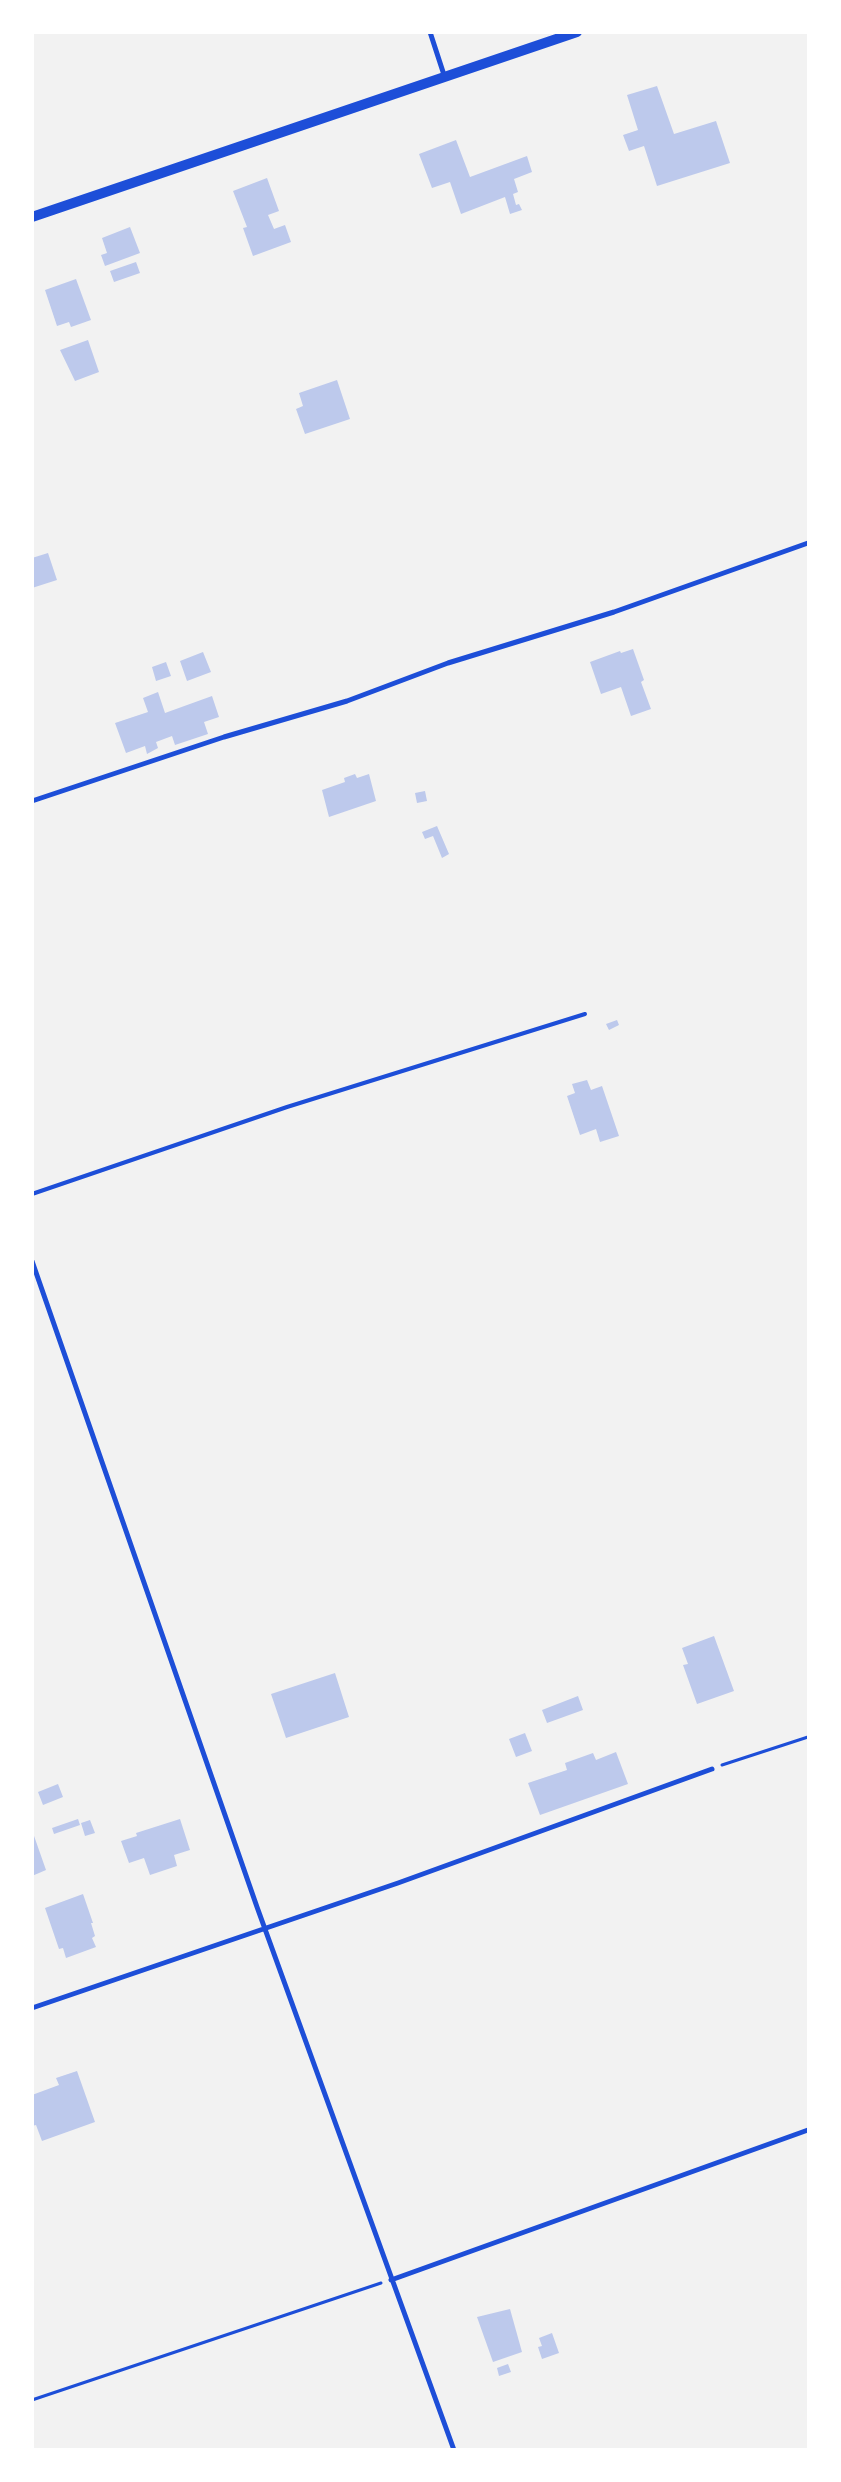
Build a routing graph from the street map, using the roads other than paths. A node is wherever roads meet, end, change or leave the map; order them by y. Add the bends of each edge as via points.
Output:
1 (430, 32) edge
2 (577, 32) edge
3 (445, 78) junction
4 (32, 218) edge
5 (808, 543) edge
6 (32, 801) edge
7 (585, 1014) dead end
8 (32, 1194) edge
9 (32, 1261) edge
10 (712, 1768) road end
11 (265, 1928) junction
12 (32, 2008) edge
13 (808, 2130) edge
14 (391, 2280) junction
15 (454, 2450) edge

1 - 3 street
2 - 3 main road
3 - 4 main road
5 - 6 street via 614,612 448,663 347,701
7 - 8 lane via 287,1107
9 - 11 street
10 - 11 street
11 - 12 street
11 - 14 street
13 - 14 street
14 - 15 street

